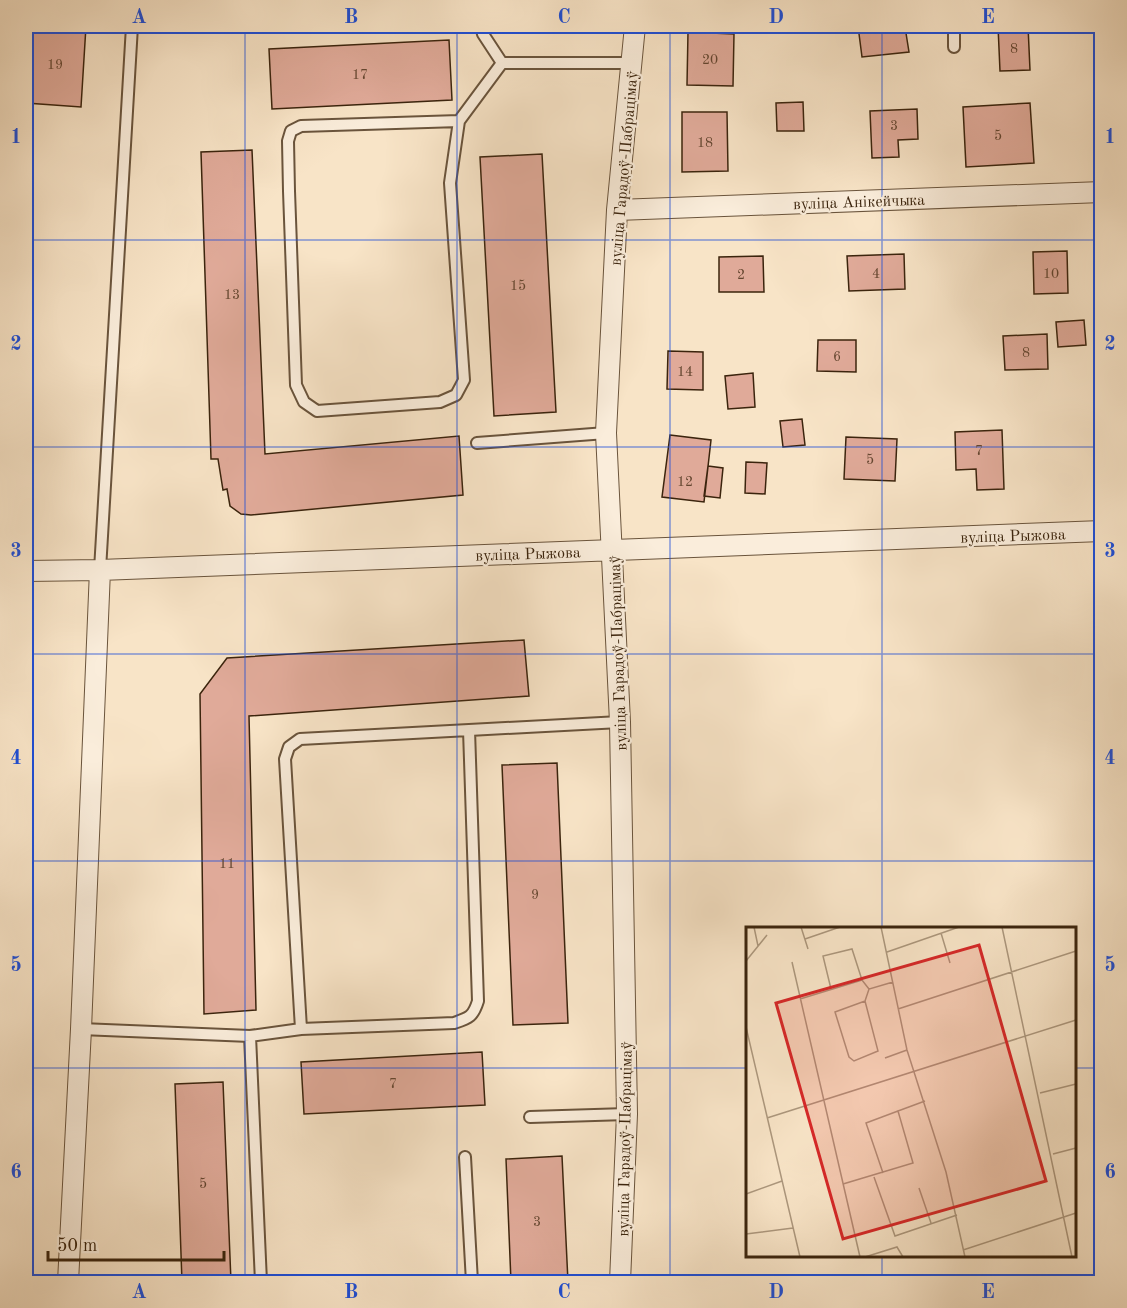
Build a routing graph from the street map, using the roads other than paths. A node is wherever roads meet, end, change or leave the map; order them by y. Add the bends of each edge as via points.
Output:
1 (132, 26) edge
2 (481, 26) edge
3 (635, 26) edge
4 (954, 26) edge
5 (954, 47) dead end
6 (502, 63) junction
7 (632, 63) junction
8 (459, 121) junction
9 (1101, 192) edge
10 (617, 210) junction
11 (606, 434) junction
12 (477, 443) dead end
13 (1101, 531) edge
14 (612, 550) junction
15 (100, 570) junction
16 (26, 571) edge
17 (620, 722) junction
18 (469, 730) junction
19 (81, 1029) junction
20 (301, 1029) junction
21 (250, 1036) junction
22 (627, 1114) junction
23 (530, 1116) dead end
24 (465, 1157) dead end
25 (68, 1282) edge
26 (261, 1282) edge
27 (472, 1282) edge
28 (620, 1282) edge

1 - 15 lane
2 - 6 lane
3 - 7 street, вуліца Гарадоў-Пабрацімаў
4 - 5 lane
6 - 7 lane
6 - 8 lane
7 - 10 street, вуліца Гарадоў-Пабрацімаў
8 - 8 lane via 301,126 291,131 288,141 296,385 303,402 317,411 440,402 456,395 464,380 450,183
9 - 10 street, вуліца Анікейчыка
10 - 11 street, вуліца Гарадоў-Пабрацімаў
11 - 12 lane
11 - 14 street, вуліца Гарадоў-Пабрацімаў
13 - 14 street, вуліца Рыжова
14 - 15 street, вуліца Рыжова
14 - 17 street, вуліца Гарадоў-Пабрацімаў
15 - 16 street, вуліца Рыжова
15 - 19 street
17 - 18 lane
17 - 22 street, вуліца Гарадоў-Пабрацімаў
18 - 20 lane via 478,1001 474,1013 454,1023
18 - 20 lane via 300,739 289,747 285,759
19 - 21 lane
19 - 25 street
20 - 21 lane
21 - 26 lane
22 - 23 lane
22 - 28 street, вуліца Гарадоў-Пабрацімаў
24 - 27 lane

